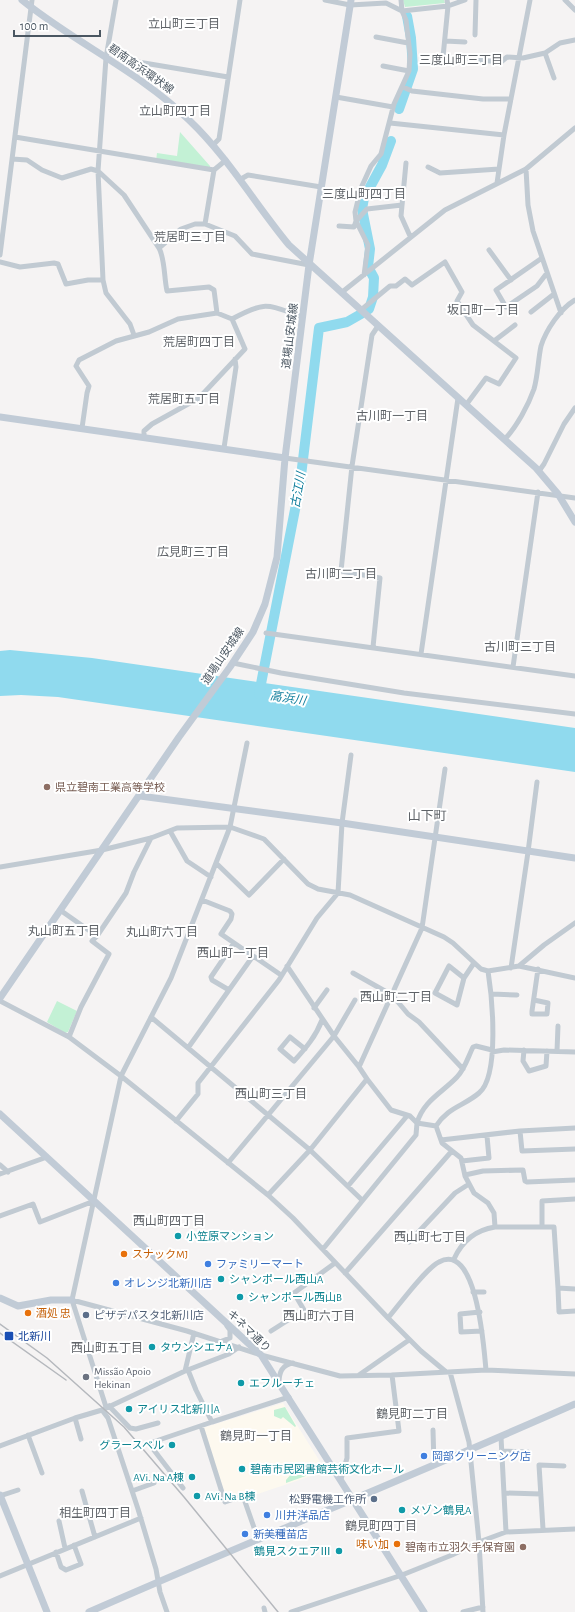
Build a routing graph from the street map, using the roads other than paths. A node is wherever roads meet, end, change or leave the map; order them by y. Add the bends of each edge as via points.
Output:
1 (22, 0) edge
2 (116, 0) edge
3 (240, 0) edge
4 (325, 0) edge
5 (401, 0) edge
6 (447, 0) edge
7 (465, 0) edge
8 (476, 0) edge
9 (530, 0) edge
10 (565, 0) edge
11 (350, 2) edge
12 (31, 4) edge
13 (448, 6) junction
14 (575, 10) edge
15 (402, 12) junction
16 (475, 35) dead end
17 (376, 37) dead end
18 (575, 40) edge
19 (445, 41) junction
20 (465, 42) dead end
21 (408, 43) junction
22 (545, 53) junction
23 (106, 58) junction
24 (518, 58) junction
25 (126, 60) dead end
26 (383, 66) dead end
27 (409, 71) junction
28 (228, 77) junction
29 (554, 78) dead end
30 (403, 87) junction
31 (336, 97) junction
32 (511, 99) junction
33 (393, 107) junction
34 (390, 123) junction
35 (575, 128) edge
36 (504, 135) junction
37 (15, 137) junction
38 (213, 145) junction
39 (99, 152) junction
40 (12, 159) junction
41 (226, 160) junction
42 (406, 163) dead end
43 (428, 167) dead end
44 (526, 169) junction
45 (98, 170) junction
46 (214, 170) junction
47 (500, 170) junction
48 (241, 179) junction
49 (497, 183) junction
50 (321, 187) junction
51 (402, 205) junction
52 (356, 221) junction
53 (205, 224) junction
54 (2, 226) edge
55 (339, 226) dead end
56 (410, 236) junction
57 (159, 248) junction
58 (489, 250) dead end
59 (0, 255) edge
60 (542, 258) junction
61 (0, 262) edge
62 (309, 265) junction
63 (547, 273) junction
64 (364, 274) junction
65 (103, 280) junction
66 (511, 280) junction
67 (341, 293) junction
68 (554, 294) junction
69 (575, 300) edge
70 (361, 310) junction
71 (531, 312) dead end
72 (217, 313) junction
73 (561, 313) junction
74 (303, 317) junction
75 (232, 319) junction
76 (515, 325) dead end
77 (378, 326) junction
78 (134, 335) junction
79 (494, 342) junction
80 (235, 359) junction
81 (458, 398) junction
82 (466, 405) junction
83 (575, 408) edge
84 (0, 417) edge
85 (82, 428) junction
86 (144, 436) junction
87 (505, 439) junction
88 (224, 448) junction
89 (285, 458) junction
90 (352, 466) junction
91 (539, 471) junction
92 (446, 480) junction
93 (538, 492) junction
94 (558, 494) junction
95 (575, 498) edge
96 (575, 522) edge
97 (266, 634) dead end
98 (373, 647) junction
99 (421, 654) junction
100 (232, 665) junction
101 (513, 667) junction
102 (575, 676) edge
103 (575, 714) edge
104 (247, 743) dead end
105 (351, 756) dead end
106 (445, 769) dead end
107 (536, 782) dead end
108 (140, 796) junction
109 (234, 809) junction
110 (342, 823) junction
111 (230, 827) junction
112 (170, 831) junction
113 (435, 837) junction
114 (151, 838) junction
115 (102, 850) junction
116 (528, 852) junction
117 (575, 858) edge
118 (284, 859) junction
119 (216, 863) junction
120 (0, 867) edge
121 (211, 877) junction
122 (338, 894) junction
123 (202, 900) junction
124 (60, 910) junction
125 (575, 923) edge
126 (422, 928) junction
127 (97, 936) junction
128 (234, 943) junction
129 (253, 956) junction
130 (474, 963) junction
131 (287, 966) junction
132 (519, 966) junction
133 (511, 968) junction
134 (538, 969) junction
135 (488, 971) junction
136 (353, 973) dead end
137 (281, 975) junction
138 (464, 978) junction
139 (575, 978) edge
140 (229, 990) junction
141 (327, 990) dead end
142 (492, 994) junction
143 (392, 995) junction
144 (517, 995) dead end
145 (0, 1000) edge
146 (355, 1000) dead end
147 (534, 1000) dead end
148 (314, 1008) junction
149 (151, 1017) junction
150 (322, 1020) junction
151 (558, 1026) dead end
152 (334, 1036) junction
153 (69, 1037) junction
154 (188, 1048) junction
155 (304, 1049) junction
156 (524, 1050) junction
157 (492, 1051) junction
158 (547, 1051) junction
159 (557, 1051) junction
160 (575, 1052) edge
161 (212, 1067) junction
162 (359, 1067) junction
163 (463, 1069) junction
164 (121, 1076) junction
165 (367, 1079) junction
166 (0, 1114) edge
167 (268, 1114) junction
168 (407, 1116) junction
169 (176, 1121) junction
170 (417, 1123) junction
171 (436, 1126) junction
172 (575, 1128) edge
173 (520, 1131) junction
174 (487, 1136) junction
175 (441, 1140) junction
176 (575, 1149) edge
177 (310, 1150) junction
178 (451, 1152) junction
179 (46, 1157) junction
180 (462, 1161) junction
181 (228, 1163) junction
182 (0, 1165) edge
183 (8, 1172) junction
184 (0, 1174) edge
185 (465, 1175) junction
186 (575, 1180) edge
187 (469, 1184) junction
188 (348, 1186) junction
189 (268, 1195) junction
190 (575, 1199) edge
191 (362, 1200) junction
192 (94, 1201) junction
193 (0, 1216) edge
194 (495, 1227) junction
195 (542, 1227) junction
196 (409, 1242) dead end
197 (323, 1249) junction
198 (454, 1259) junction
199 (336, 1263) junction
200 (345, 1273) junction
201 (558, 1288) junction
202 (575, 1289) edge
203 (473, 1292) junction
204 (484, 1292) dead end
205 (0, 1298) edge
206 (72, 1300) junction
207 (575, 1311) edge
208 (480, 1312) junction
209 (388, 1318) junction
210 (224, 1322) junction
211 (271, 1331) dead end
212 (482, 1331) junction
213 (194, 1333) junction
214 (410, 1340) junction
215 (219, 1341) junction
216 (239, 1347) junction
217 (261, 1355) junction
218 (294, 1363) junction
219 (486, 1370) junction
220 (186, 1371) junction
221 (448, 1372) junction
222 (575, 1374) edge
223 (392, 1375) junction
224 (358, 1376) junction
225 (279, 1382) junction
226 (289, 1397) junction
227 (575, 1404) edge
228 (106, 1408) junction
229 (74, 1418) junction
230 (212, 1422) junction
231 (158, 1423) dead end
232 (201, 1426) junction
233 (433, 1430) dead end
234 (28, 1435) junction
235 (501, 1437) junction
236 (81, 1439) dead end
237 (0, 1446) edge
238 (469, 1451) junction
239 (502, 1451) junction
240 (528, 1452) dead end
241 (434, 1465) junction
242 (564, 1466) dead end
243 (42, 1473) dead end
244 (341, 1480) junction
245 (154, 1483) dead end
246 (183, 1488) dead end
247 (18, 1490) dead end
248 (82, 1491) dead end
249 (132, 1491) junction
250 (504, 1493) junction
251 (541, 1494) junction
252 (0, 1495) edge
253 (354, 1499) junction
254 (141, 1518) junction
255 (58, 1521) dead end
256 (543, 1529) junction
257 (575, 1529) edge
258 (506, 1532) junction
259 (95, 1537) junction
260 (258, 1539) junction
261 (479, 1542) junction
262 (74, 1545) junction
263 (65, 1548) junction
264 (56, 1552) junction
265 (28, 1564) junction
266 (402, 1575) junction
267 (0, 1576) edge
268 (158, 1583) junction
269 (103, 1609) edge
270 (483, 1610) edge
271 (47, 1612) edge
272 (89, 1612) edge
273 (167, 1612) edge
274 (291, 1612) edge
275 (424, 1612) edge
276 (463, 1612) edge

1 - 12 street, 碧南高浜環状線
2 - 23 street
3 - 28 street
4 - 11 street
5 - 15 street
6 - 13 street
7 - 13 street
8 - 16 street
9 - 24 street
10 - 14 street
11 - 15 street via 386,4
11 - 31 street, 道場山安城線
12 - 23 street, 碧南高浜環状線 via 50,22
12 - 37 street
13 - 15 street
13 - 19 street
15 - 21 street via 406,20
17 - 21 street
18 - 22 street via 560,43
19 - 20 street
19 - 24 street via 443,57 501,62 507,57
21 - 27 street
22 - 24 street
22 - 29 street
23 - 38 street, 碧南高浜環状線 via 166,99
23 - 39 street
24 - 32 street
25 - 28 street
26 - 27 street
27 - 30 street
28 - 38 street via 219,139
30 - 32 street via 412,91 483,99
30 - 33 street
31 - 33 street
31 - 50 street, 道場山安城線
32 - 36 street
33 - 34 street
34 - 36 street
34 - 52 street via 382,154 371,166 357,200
35 - 44 street
36 - 47 street
37 - 39 street
37 - 40 street
38 - 41 street, 碧南高浜環状線
39 - 45 street
39 - 46 street
40 - 45 street via 27,160 42,170 62,178 91,169
40 - 54 street
41 - 46 street
41 - 48 street, 碧南高浜環状線
42 - 51 street
43 - 47 street via 440,173
44 - 49 street
44 - 60 street via 529,215
45 - 57 street via 124,195
45 - 65 street
46 - 53 street
47 - 49 street
48 - 50 street via 248,175
48 - 62 street, 碧南高浜環状線 via 272,225
49 - 56 street via 445,210
50 - 62 street, 道場山安城線
51 - 52 street via 367,210
51 - 56 street via 402,216
52 - 55 street via 354,227
52 - 64 street via 368,245
53 - 57 street via 187,226
53 - 62 street via 235,236 252,254
54 - 59 street
56 - 64 street
57 - 72 street via 167,291 209,287 214,290
58 - 66 street
60 - 63 street
60 - 66 street
61 - 65 street via 20,267 58,264 66,284
62 - 67 street
62 - 74 street, 道場山安城線
63 - 66 street via 537,286 506,307 496,290
63 - 68 street
64 - 67 street
65 - 78 street via 106,292 130,324
67 - 70 street
68 - 71 street
68 - 73 street
69 - 73 street
70 - 77 street
70 - 79 street via 390,286 396,286 404,279 412,285 445,262 462,292 457,301 473,326
72 - 75 street
72 - 78 street via 178,318 149,332
73 - 87 street via 546,334 530,398
74 - 75 street via 262,305
74 - 89 street, 道場山安城線
75 - 80 street via 245,349
76 - 79 street
77 - 81 street
77 - 90 street via 372,335
78 - 85 street via 116,341 80,360 76,366 89,386
79 - 82 street via 516,358 499,384 486,378
80 - 86 street via 200,398 152,424 144,431
80 - 88 street
81 - 82 street
81 - 92 street
82 - 87 street
83 - 91 street
84 - 85 street
85 - 86 street
86 - 88 street
87 - 91 street
88 - 89 street
89 - 90 street
89 - 100 street, 道場山安城線 via 277,557 265,604 253,632
90 - 92 street
90 - 98 street via 341,571 380,578
91 - 94 street
92 - 93 street
92 - 99 street
93 - 94 street
93 - 101 street
94 - 95 street
94 - 96 street
97 - 98 street
98 - 99 street
99 - 101 street
100 - 103 street via 404,693
100 - 108 street, 道場山安城線
101 - 102 street
104 - 109 street
105 - 110 street
106 - 113 street
107 - 116 street
108 - 109 street
108 - 115 street, 道場山安城線
109 - 110 street
109 - 111 street
110 - 113 street
110 - 122 street
111 - 112 street via 177,828
111 - 118 street via 264,839
111 - 119 street
112 - 114 street
112 - 121 street via 187,861
113 - 116 street
113 - 126 street
114 - 115 street
114 - 127 street via 126,893
115 - 120 street
115 - 124 street, 道場山安城線
116 - 117 street
116 - 133 street
118 - 119 street via 249,895
118 - 122 street via 308,884
119 - 121 street
121 - 123 street
122 - 126 street via 350,895
122 - 131 street via 318,918
123 - 128 street via 230,911 231,919 221,934
123 - 149 street via 171,978
124 - 127 street
124 - 145 street, 道場山安城線
125 - 132 street
126 - 130 street via 452,943
126 - 143 street
127 - 153 street via 92,941 109,954 81,1007
128 - 129 street
128 - 140 street via 211,977
129 - 137 street
129 - 140 street
130 - 135 street
130 - 138 street
131 - 137 street
131 - 148 street
132 - 133 street
132 - 134 street
133 - 135 street
134 - 139 street
134 - 147 street
135 - 142 street
136 - 143 street
137 - 161 street
138 - 138 street via 457,1005 435,993 449,966
140 - 154 street
141 - 148 street
142 - 144 street
142 - 157 street
143 - 162 street
143 - 163 street
145 - 153 street
146 - 152 street
148 - 150 street
149 - 154 street
149 - 164 street
150 - 152 street
150 - 155 street via 316,1035
151 - 159 street
152 - 162 street
152 - 167 street
153 - 164 street
154 - 161 street
155 - 155 street via 294,1061 280,1049 290,1037
156 - 157 street
156 - 158 street
156 - 158 street via 524,1061 529,1071 546,1066
157 - 163 street via 473,1047
157 - 171 street via 492,1066 484,1088 479,1094 442,1116
158 - 159 street
159 - 160 street
161 - 167 street
161 - 169 street via 198,1084 198,1094
162 - 165 street
163 - 170 street via 430,1101 420,1113
164 - 169 street
164 - 192 street
165 - 168 street via 391,1110
165 - 177 street
166 - 179 street, キネマ通り
167 - 177 street
167 - 181 street
168 - 170 street
168 - 188 street
169 - 181 street
170 - 171 street
170 - 191 street via 416,1135
171 - 175 street
172 - 173 street
173 - 174 street
173 - 176 street via 522,1151
174 - 175 street
174 - 180 street via 489,1158
175 - 178 street
177 - 188 street
177 - 189 street
178 - 180 street
178 - 200 street
179 - 183 street
179 - 192 street, キネマ通り
180 - 185 street
181 - 189 street
182 - 183 street
183 - 184 street
185 - 186 street via 483,1171 523,1170 527,1182
185 - 187 street
187 - 194 street via 474,1193 488,1203 494,1213
187 - 196 street via 455,1193
188 - 191 street
189 - 197 street
190 - 195 street via 542,1201
191 - 197 street
192 - 193 street via 40,1222 33,1204
192 - 206 street
192 - 210 street, キネマ通り
194 - 195 street
194 - 198 street via 475,1233 458,1250
195 - 201 street via 554,1227
197 - 199 street
198 - 203 street via 464,1268
198 - 209 street via 447,1259 432,1266
199 - 200 street
199 - 211 street via 294,1293 304,1310
200 - 209 street
201 - 202 street
201 - 207 street via 559,1312
203 - 204 street
203 - 208 street
205 - 206 street via 18,1306 52,1300
206 - 213 street
206 - 228 street
208 - 212 street
208 - 212 street via 460,1314 461,1332
209 - 214 street
210 - 215 street via 231,1334 227,1340
210 - 217 street, キネマ通り
212 - 219 street
213 - 215 street
213 - 220 street
214 - 221 street
214 - 224 street
215 - 216 street
216 - 217 street
216 - 220 street via 229,1354
217 - 218 street
217 - 225 street, キネマ通り
218 - 224 street via 340,1376
218 - 225 street via 281,1371
219 - 221 street
219 - 222 street
220 - 228 street
220 - 230 street
221 - 223 street
221 - 238 street via 469,1442
223 - 224 street
223 - 244 street via 399,1431 347,1438 347,1458
225 - 226 street, キネマ通り
226 - 230 street
226 - 244 street, キネマ通り
227 - 235 street
228 - 229 street
228 - 231 street via 130,1428 136,1429
228 - 249 street
229 - 234 street
229 - 236 street
230 - 232 street
232 - 246 street via 150,1443
232 - 260 street via 225,1502 243,1496
233 - 241 street
234 - 237 street
234 - 243 street
235 - 238 street
235 - 239 street
238 - 241 street
238 - 261 street
239 - 240 street
239 - 250 street
241 - 253 street
242 - 251 street via 538,1465
244 - 253 street, キネマ通り
245 - 249 street
247 - 252 street
248 - 259 street
249 - 254 street
250 - 251 street
250 - 258 street
251 - 256 street
252 - 265 street
253 - 260 street
253 - 266 street, キネマ通り
254 - 259 street
254 - 268 street
255 - 263 street
256 - 257 street
256 - 258 street
258 - 261 street
259 - 262 street
260 - 268 street
261 - 266 street
261 - 270 street
262 - 263 street
262 - 264 street via 81,1564 66,1570 61,1567
263 - 264 street
264 - 265 street
265 - 267 street
265 - 271 street
266 - 274 street
266 - 275 street, キネマ通り
268 - 269 street
268 - 273 street
269 - 272 street
270 - 276 street

